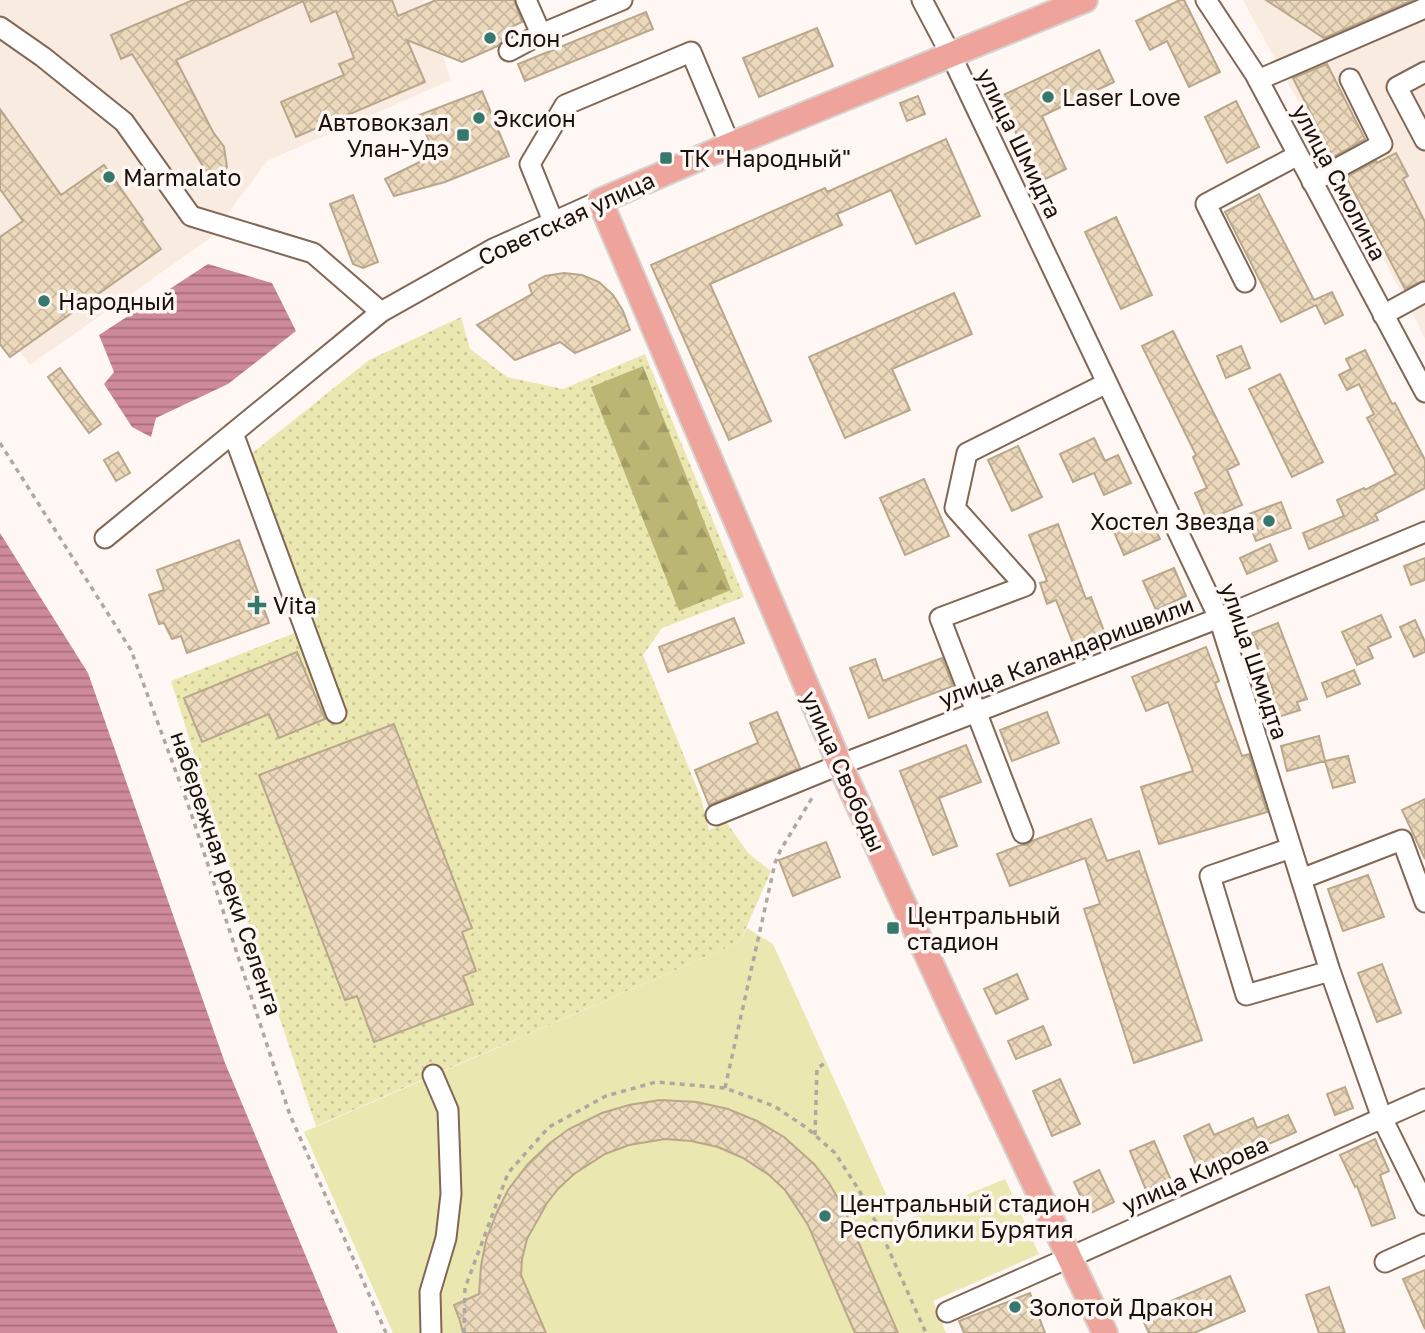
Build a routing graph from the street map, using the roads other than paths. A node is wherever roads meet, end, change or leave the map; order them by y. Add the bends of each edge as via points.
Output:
1 (526, 0) edge
2 (622, 0) edge
3 (922, 0) edge
4 (1085, 0) edge
5 (1206, 0) edge
6 (1425, 8) edge
7 (0, 27) edge
8 (541, 34) junction
9 (509, 51) dead end
10 (951, 55) junction
11 (1425, 72) edge
12 (1350, 79) dead end
13 (1258, 80) junction
14 (1425, 140) edge
15 (730, 145) junction
16 (1298, 155) junction
17 (1312, 181) junction
18 (600, 201) junction
19 (553, 221) junction
20 (1245, 282) dead end
21 (1425, 292) edge
22 (381, 312) junction
23 (1384, 315) junction
24 (1107, 383) junction
25 (1425, 392) edge
26 (233, 433) junction
27 (1425, 532) edge
28 (105, 538) dead end
29 (1219, 618) junction
30 (976, 712) junction
31 (337, 713) dead end
32 (835, 767) junction
33 (716, 815) dead end
34 (1023, 833) dead end
35 (1291, 848) junction
36 (1301, 879) junction
37 (1425, 902) edge
38 (1329, 971) junction
39 (433, 1075) dead end
40 (1425, 1099) edge
41 (1382, 1118) junction
42 (1425, 1205) edge
43 (1425, 1244) edge
44 (1069, 1258) junction
45 (1385, 1262) dead end
46 (947, 1312) dead end
47 (431, 1333) edge
48 (1105, 1333) edge

1 - 8 street
2 - 8 street
3 - 10 street, улица Шмидта
4 - 10 main road, Советская улица
5 - 13 street, улица Смолина
6 - 13 street
7 - 22 street via 124,122 191,216 313,253
8 - 9 street
10 - 15 main road, Советская улица
10 - 24 street, улица Шмидта
11 - 14 street via 1396,87
12 - 17 street via 1382,144
13 - 16 street, улица Смолина
15 - 18 main road, Советская улица
15 - 19 street via 691,52 565,105 530,164
16 - 17 street, улица Смолина
16 - 20 street via 1206,204
17 - 23 street, улица Смолина
18 - 19 street, Советская улица
18 - 32 main road, улица Свободы
19 - 22 street, Советская улица
21 - 23 street
22 - 26 street, Советская улица
23 - 25 street, улица Смолина
24 - 29 street, улица Шмидта
24 - 30 street via 968,453 955,508 1025,586 940,618
26 - 28 street, Советская улица
26 - 31 street
27 - 29 street, улица Каландаришвили
29 - 30 street, улица Каландаришвили
29 - 35 street, улица Шмидта
30 - 32 street, улица Каландаришвили
30 - 34 street
32 - 33 street, улица Каландаришвили
32 - 44 main road, улица Свободы
35 - 36 street, улица Шмидта
35 - 38 street via 1210,876 1246,995
36 - 37 street via 1402,840
36 - 38 street, улица Шмидта
38 - 41 street, улица Шмидта
39 - 47 street via 448,1110 451,1194 446,1238 430,1292
40 - 41 street, улица Кирова
41 - 42 street, улица Шмидта
41 - 44 street, улица Кирова
43 - 45 street
44 - 46 street, улица Кирова
44 - 48 main road, улица Свободы

